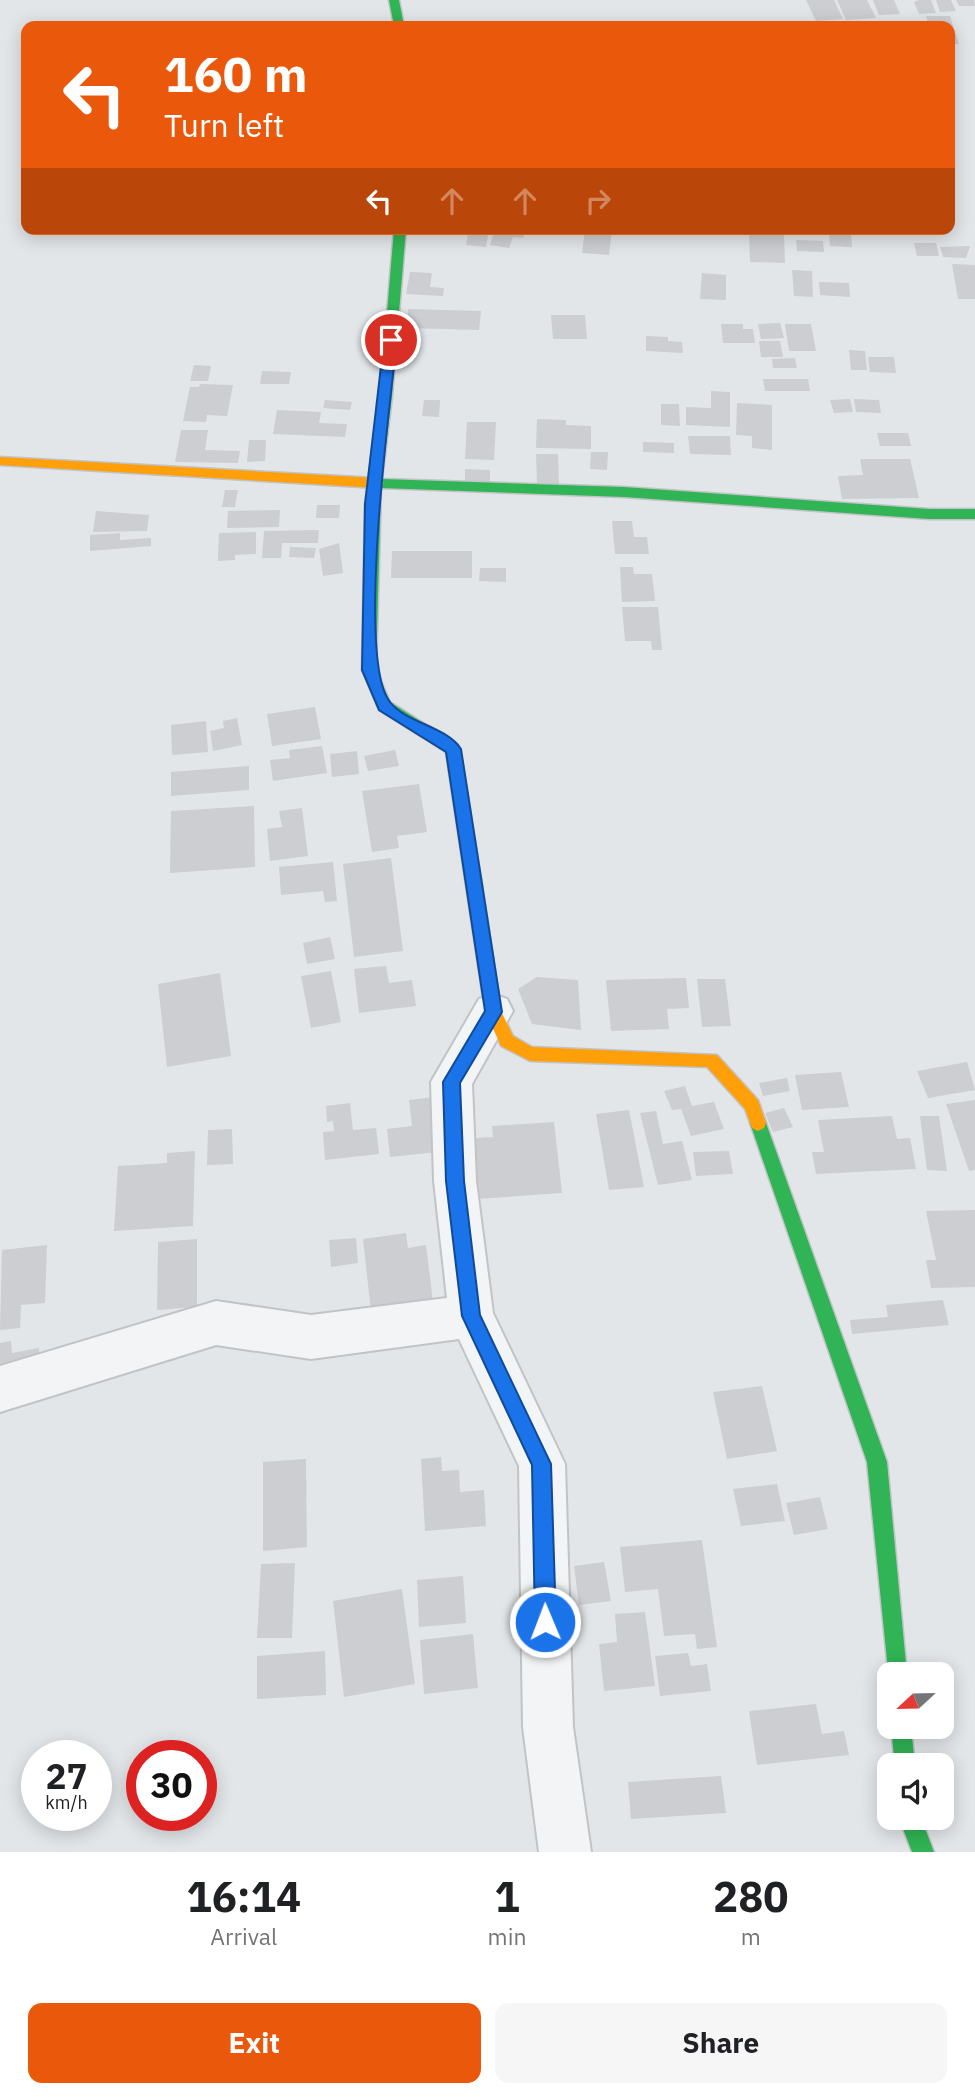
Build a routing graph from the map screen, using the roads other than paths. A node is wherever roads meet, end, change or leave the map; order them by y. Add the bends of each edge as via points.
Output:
1 (394, 0) edge
2 (397, 21) edge
3 (399, 235) edge
4 (0, 461) edge
5 (374, 483) junction
6 (975, 514) edge
7 (494, 1012) junction
8 (471, 1316) junction
9 (0, 1389) edge
10 (896, 1662) edge
11 (915, 1830) edge
12 (565, 1852) edge
13 (923, 1852) edge

1 - 2 street
3 - 5 street
4 - 5 street
5 - 6 street via 624,492
5 - 7 street via 369,670 384,706 453,749
7 - 8 street via 451,1082 455,1181
7 - 10 street via 507,1041 530,1054 711,1060 752,1105 877,1462
8 - 9 street via 311,1337 216,1323
8 - 12 street via 542,1464 548,1727
11 - 13 street

